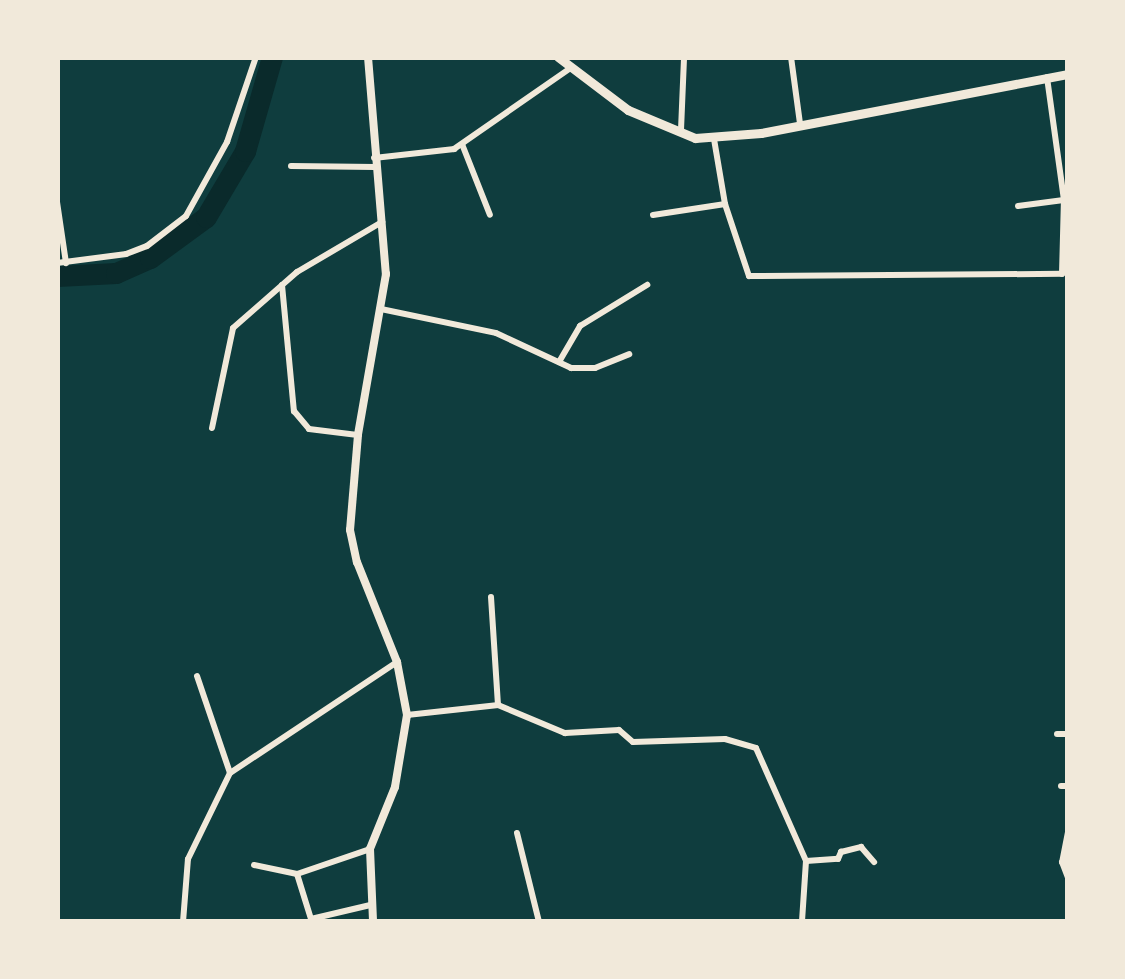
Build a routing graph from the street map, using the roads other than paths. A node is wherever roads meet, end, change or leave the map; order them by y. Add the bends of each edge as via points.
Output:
1 (256, 57) edge
2 (368, 57) edge
3 (557, 57) edge
4 (684, 57) edge
5 (791, 57) edge
6 (569, 69) junction
7 (1068, 74) edge
8 (1047, 77) junction
9 (800, 126) junction
10 (680, 134) junction
11 (714, 139) junction
12 (462, 144) junction
13 (375, 163) junction
14 (291, 166) dead end
15 (1064, 200) junction
16 (57, 202) edge
17 (725, 204) junction
18 (1018, 206) dead end
19 (490, 215) dead end
20 (652, 215) dead end
21 (382, 222) junction
22 (1067, 237) edge
23 (62, 263) edge
24 (1065, 274) edge
25 (282, 285) junction
26 (647, 285) dead end
27 (381, 309) junction
28 (629, 355) dead end
29 (559, 362) junction
30 (212, 428) dead end
31 (358, 435) junction
32 (491, 597) dead end
33 (397, 662) junction
34 (197, 676) dead end
35 (498, 705) junction
36 (406, 715) junction
37 (1057, 734) dead end
38 (1068, 734) edge
39 (230, 773) junction
40 (1068, 832) edge
41 (517, 833) dead end
42 (370, 849) junction
43 (806, 861) junction
44 (874, 862) dead end
45 (254, 865) dead end
46 (297, 874) junction
47 (1068, 878) edge
48 (370, 904) junction
49 (182, 922) edge
50 (373, 922) edge
51 (539, 922) edge
52 (802, 922) edge

1 - 23 street via 227,142 186,215 147,246
2 - 13 street
3 - 6 main road
4 - 10 street
5 - 9 street
6 - 10 main road
6 - 12 street
7 - 8 main road
8 - 9 main road
8 - 15 street
9 - 11 main road
10 - 11 main road
11 - 17 street
12 - 13 street
12 - 19 street
13 - 14 street
13 - 21 street
15 - 18 street
15 - 22 street
16 - 23 street
17 - 20 street
17 - 24 street via 749,276
21 - 25 street
21 - 27 street
22 - 24 street
25 - 30 street via 227,339
25 - 31 street via 295,411 309,429
26 - 29 street via 580,326
27 - 29 street via 496,332
27 - 31 street
28 - 29 street via 584,370
31 - 33 street via 350,530
32 - 35 street
33 - 36 street
33 - 39 street
34 - 39 street
35 - 36 street
35 - 43 street via 565,734 619,730 633,742 725,739 756,748
36 - 42 street via 395,787
37 - 38 street
39 - 49 street via 188,859
40 - 47 street
41 - 51 street
42 - 46 street
42 - 48 street
43 - 44 street via 861,847
43 - 52 street
45 - 46 street
46 - 48 street via 310,919
48 - 50 street

